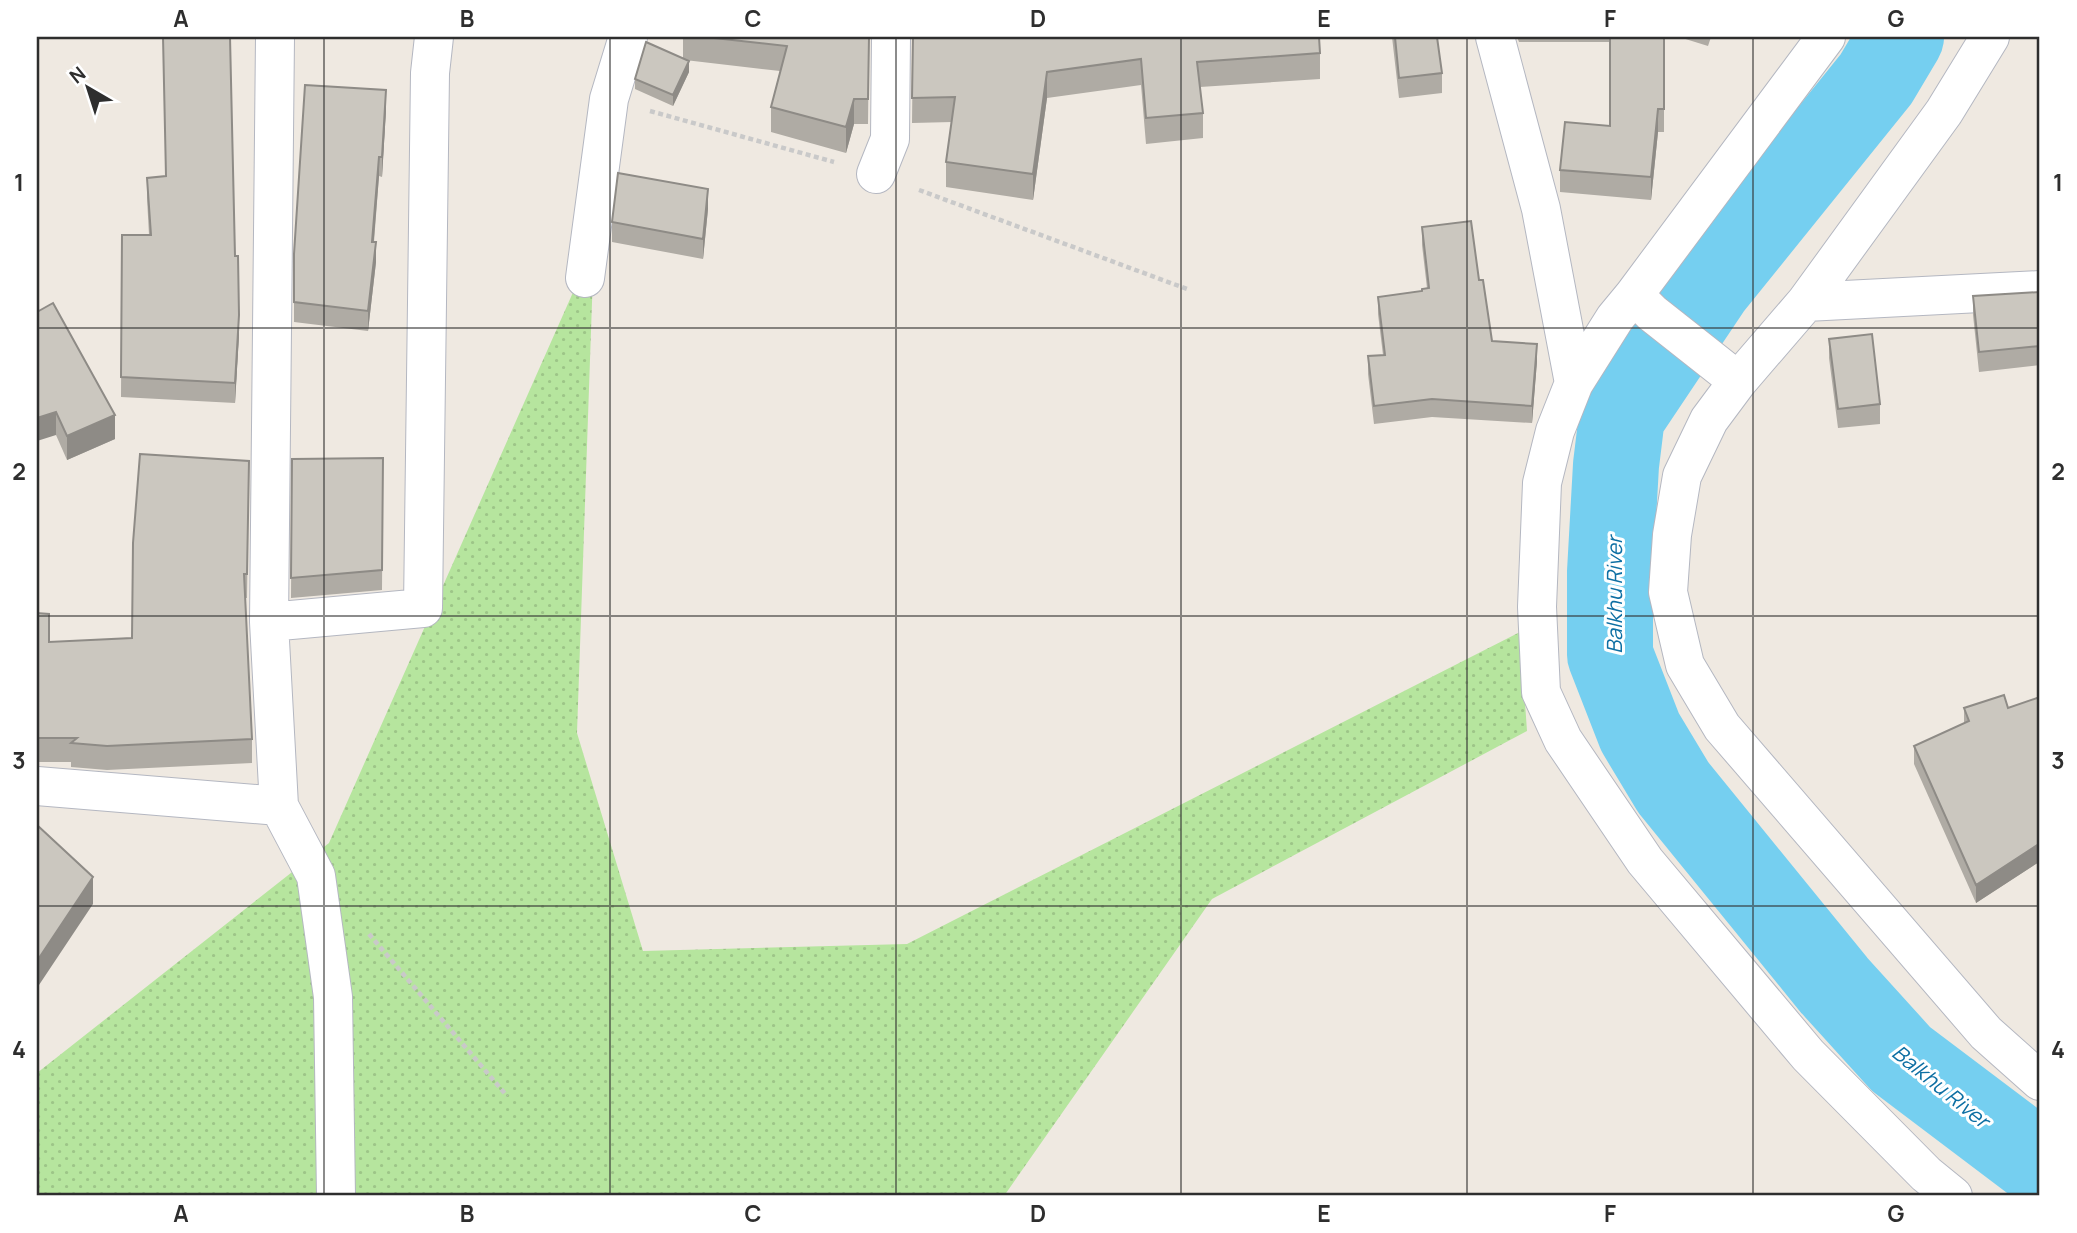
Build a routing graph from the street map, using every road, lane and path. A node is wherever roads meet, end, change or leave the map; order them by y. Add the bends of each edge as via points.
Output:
1 (275, 37) edge
2 (434, 37) edge
3 (628, 37) edge
4 (891, 37) edge
5 (1494, 37) edge
6 (1826, 37) edge
7 (1990, 37) edge
8 (876, 174) dead end
9 (585, 278) dead end
10 (2040, 290) edge
11 (1806, 302) junction
12 (1643, 304) junction
13 (1724, 370) junction
14 (1574, 383) junction
15 (269, 622) junction
16 (37, 786) edge
17 (279, 806) junction
18 (362, 926) dead end
19 (2040, 1081) edge
20 (507, 1096) dead end
21 (335, 1196) edge
22 (1953, 1196) edge

1 - 15 street
2 - 15 street via 423,608
3 - 9 street via 609,99
4 - 8 street via 890,139
5 - 14 street via 1541,209
6 - 12 street
7 - 11 street via 1944,112
10 - 11 street
11 - 13 street
12 - 13 street
12 - 14 street via 1615,318
13 - 19 street via 1709,420 1682,477 1672,534 1668,592 1685,665 1722,727 1986,1033
14 - 22 street via 1542,483 1537,607 1541,692 1563,740 1646,861 1808,1055
15 - 17 street
16 - 17 street
17 - 21 street via 316,876 333,997
18 - 20 path

